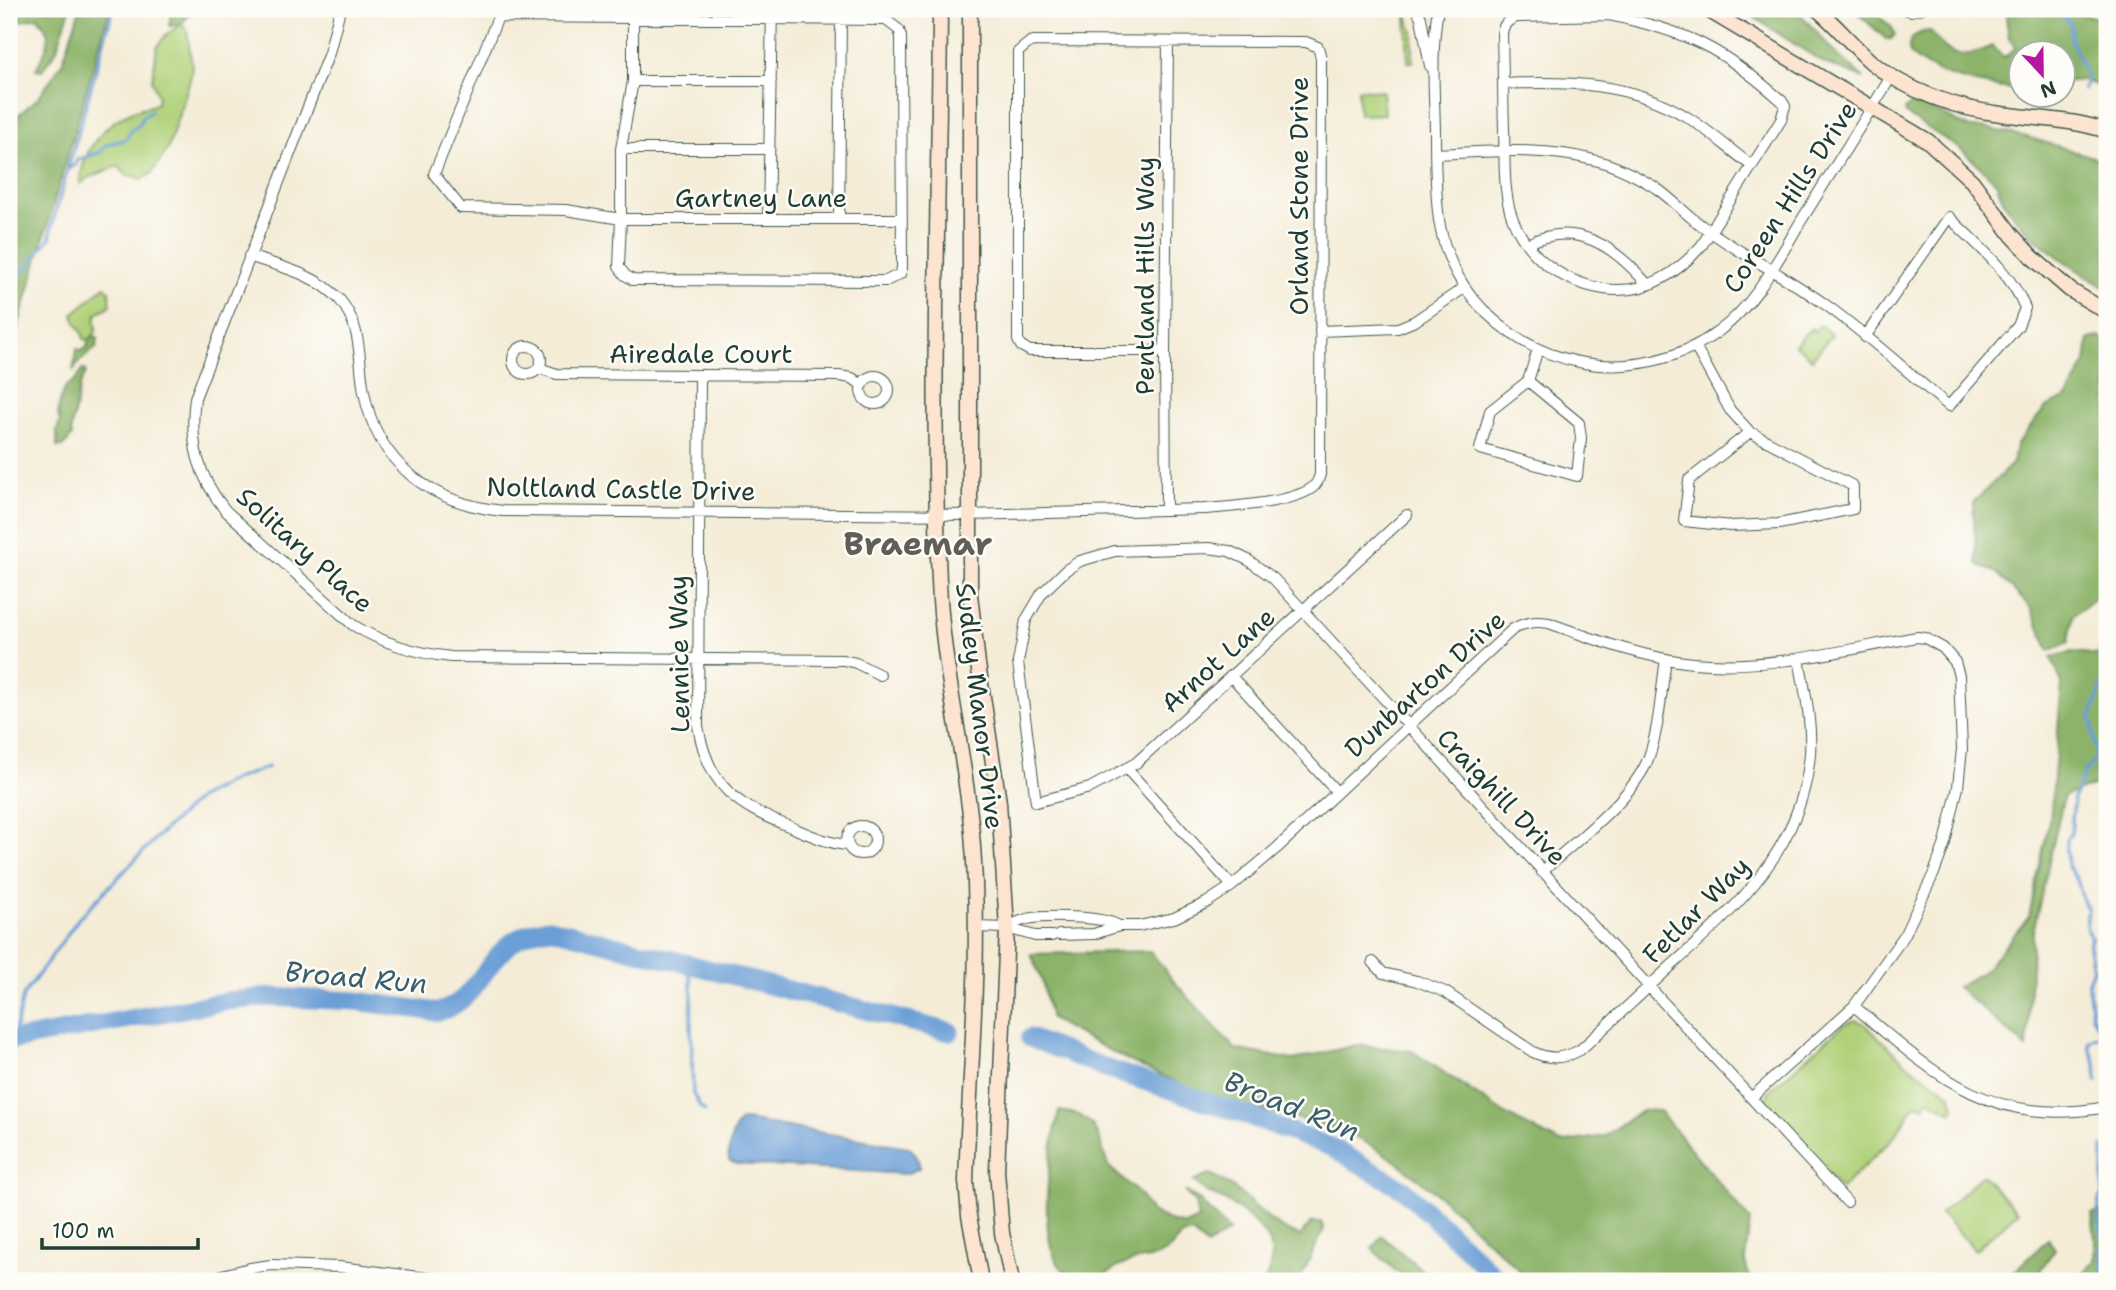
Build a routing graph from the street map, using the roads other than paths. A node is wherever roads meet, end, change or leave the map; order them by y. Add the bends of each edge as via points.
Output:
1 (340, 9) edge
2 (940, 9) edge
3 (970, 9) edge
4 (1417, 9) edge
5 (1438, 9) edge
6 (1706, 9) edge
7 (1817, 9) edge
8 (1904, 9) edge
9 (1920, 9) edge
10 (633, 13) edge
11 (772, 14) edge
12 (841, 19) junction
13 (1168, 42) junction
14 (1433, 74) junction
15 (1891, 77) junction
16 (633, 81) junction
17 (771, 81) junction
18 (1503, 84) junction
19 (1873, 106) junction
20 (2107, 131) edge
21 (621, 149) junction
22 (769, 149) junction
23 (1504, 151) junction
24 (1435, 154) junction
25 (1752, 166) junction
26 (621, 219) junction
27 (768, 219) junction
28 (839, 219) junction
29 (901, 219) junction
30 (1710, 232) junction
31 (1527, 244) junction
32 (249, 256) junction
33 (1771, 270) junction
34 (1647, 284) junction
35 (1464, 288) junction
36 (2107, 312) edge
37 (1320, 331) junction
38 (1865, 337) junction
39 (1695, 346) junction
40 (1538, 349) junction
41 (1165, 351) junction
42 (539, 368) dead end
43 (700, 374) junction
44 (1528, 381) junction
45 (862, 385) dead end
46 (1750, 432) junction
47 (1166, 510) junction
48 (699, 513) junction
49 (936, 515) junction
50 (1407, 515) dead end
51 (968, 516) junction
52 (1303, 612) junction
53 (698, 659) junction
54 (1666, 659) junction
55 (1800, 659) junction
56 (880, 675) dead end
57 (1231, 676) junction
58 (1407, 725) junction
59 (1128, 769) junction
60 (1336, 791) junction
61 (1036, 802) joint
62 (848, 845) dead end
63 (1542, 872) junction
64 (1233, 886) junction
65 (1119, 926) junction
66 (975, 927) junction
67 (1007, 928) junction
68 (1075, 935) junction
69 (1035, 936) junction
70 (1373, 962) dead end
71 (1648, 987) junction
72 (1854, 1006) junction
73 (1751, 1098) junction
74 (2107, 1107) edge
75 (1847, 1202) dead end
76 (301, 1268) junction
77 (222, 1275) dead end
78 (300, 1281) edge
79 (451, 1281) edge
80 (981, 1281) edge
81 (1012, 1281) edge

1 - 32 street, Solitary Place via 328,53
2 - 49 main road, Sudley Manor Drive
3 - 51 main road, Sudley Manor Drive
4 - 14 street, Coreen Hills Drive
5 - 14 street, Coreen Hills Drive
6 - 19 main road
7 - 15 main road
8 - 9 street
10 - 11 street
10 - 16 street
10 - 26 street, Gartney Lane via 498,17 434,174 461,208 566,210
11 - 12 street
11 - 17 street
12 - 28 street
12 - 29 street via 886,20 899,30
13 - 37 street, Orland Stone Drive via 1306,42 1318,47
13 - 41 street, Pentland Hills Way
13 - 41 street, Orland Stone Drive via 1035,41 1024,45 1017,58 1017,333 1021,346 1030,351
14 - 24 street, Coreen Hills Drive
15 - 19 street, Coreen Hills Drive
15 - 20 main road via 1982,111
16 - 17 street
16 - 21 street
17 - 22 street
18 - 23 street
18 - 25 street via 1583,83 1644,97 1686,116
18 - 25 street via 1502,34 1509,20 1609,15 1669,29 1716,50 1782,101 1784,113
19 - 33 street, Coreen Hills Drive
19 - 36 main road via 1955,163 2032,257 2070,290
21 - 22 street
21 - 26 street
22 - 27 street
23 - 24 street
23 - 30 street via 1573,155 1614,166 1657,188
23 - 31 street via 1511,212
24 - 35 street, Coreen Hills Drive via 1439,222
25 - 30 street
26 - 27 street, Gartney Lane
26 - 29 street via 619,267 633,279 886,281 902,268
27 - 28 street, Gartney Lane
28 - 29 street, Gartney Lane
30 - 33 street
30 - 34 street via 1688,261
31 - 34 street via 1548,268 1580,283 1614,290
31 - 34 street via 1555,234 1596,242 1622,257
32 - 48 street, Noltland Castle Drive via 309,278 345,307 358,336 364,393 375,429 393,458 433,491 465,505 503,511
32 - 53 street, Solitary Place via 199,384 193,416 194,449 206,483 226,511 330,607 373,637 429,655
33 - 38 street
33 - 39 street, Coreen Hills Drive via 1722,330
35 - 37 street via 1398,328
35 - 40 street, Coreen Hills Drive via 1499,324
37 - 47 street, Orland Stone Drive via 1320,474 1315,485 1288,497 1243,506
38 - 38 street via 1949,406 2018,326 2025,308 1997,267 1949,218
39 - 40 street, Coreen Hills Drive via 1645,363 1598,365
39 - 46 street via 1730,410
40 - 44 street
41 - 47 street, Pentland Hills Way
42 - 43 street, Airedale Court via 557,374
43 - 45 street, Airedale Court via 839,376
43 - 48 street, Lennice Way
44 - 44 street via 1490,411 1480,449 1577,476 1578,423
46 - 46 street via 1689,480 1684,521 1731,526 1779,524 1853,509 1853,486
47 - 51 street, Orland Stone Drive
48 - 49 street, Noltland Castle Drive
48 - 53 street, Lennice Way
49 - 51 street, Noltland Castle Drive
49 - 66 main road, Sudley Manor Drive via 941,623 972,831
50 - 52 street, Arnot Lane
51 - 67 main road, Sudley Manor Drive via 970,594 999,802
52 - 57 street, Arnot Lane
52 - 58 street, Craighill Drive
52 - 61 street, Craighill Drive via 1262,569 1219,550 1115,551 1066,570 1032,607 1018,652
53 - 56 street, Solitary Place via 843,660
53 - 62 street, Lennice Way via 698,726 706,760 719,783 758,814 827,842
54 - 55 street, Dunbarton Drive via 1731,664
54 - 58 street, Dunbarton Drive via 1549,623 1522,624
54 - 63 street via 1646,764 1622,797
55 - 71 street, Fetlar Way via 1810,718 1810,756 1803,790 1783,841 1739,904
55 - 72 street, Dunbarton Drive via 1917,637 1943,648 1959,676 1962,749 1945,843 1904,936
57 - 59 street, Arnot Lane
57 - 60 street
58 - 60 street, Dunbarton Drive
58 - 63 street, Craighill Drive
59 - 61 street, Arnot Lane via 1090,788
59 - 64 street
60 - 64 street, Dunbarton Drive
63 - 71 street, Craighill Drive
64 - 65 street, Dunbarton Drive via 1174,918
65 - 67 street, Dunbarton Drive via 1106,920 1039,918
65 - 68 street, Dunbarton Drive
66 - 67 street, Dunbarton Drive
66 - 80 main road, Sudley Manor Drive via 966,1181
67 - 69 street, Dunbarton Drive
67 - 81 main road, Sudley Manor Drive via 997,1171
68 - 69 street, Dunbarton Drive
68 - 69 street, Dunbarton Drive via 1058,942 1044,942
70 - 71 street, Fetlar Way via 1383,974 1445,992 1533,1052 1550,1058 1580,1050
71 - 73 street, Craighill Drive
72 - 73 street, Dunbarton Drive
72 - 74 street via 1919,1061 1972,1093 2037,1111
73 - 75 street, Craighill Drive
76 - 77 street via 271,1265
76 - 78 street
76 - 79 street via 340,1267

